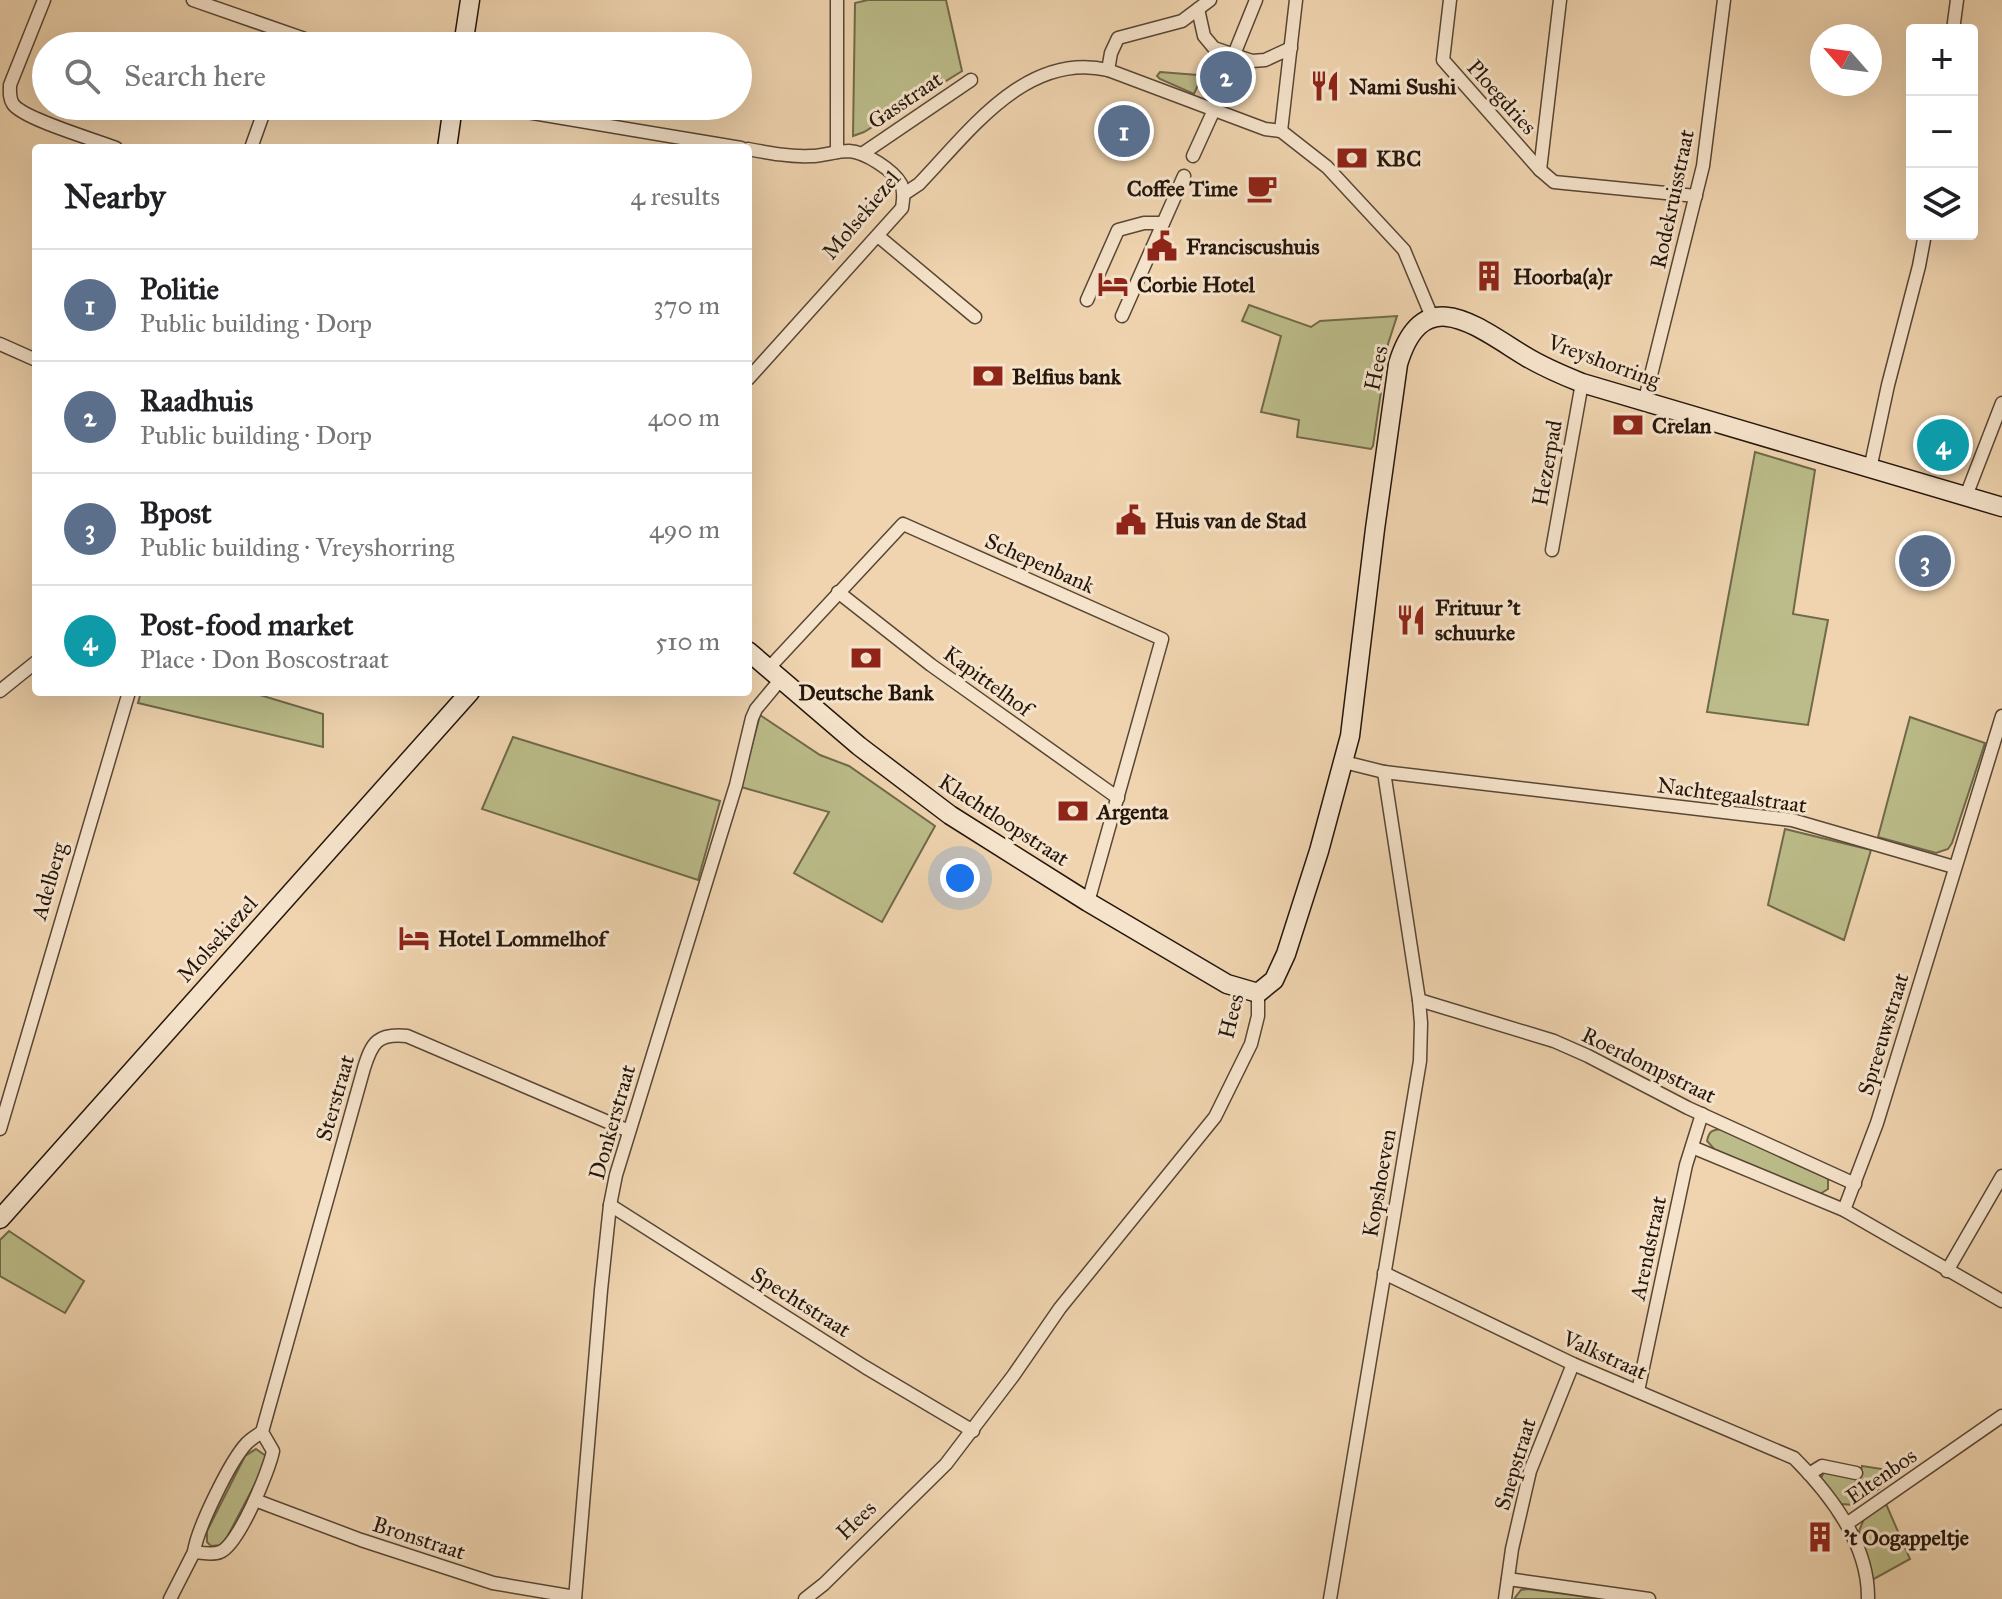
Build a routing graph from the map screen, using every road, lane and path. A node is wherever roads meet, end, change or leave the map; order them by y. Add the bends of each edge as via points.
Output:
1 (44, 0) edge
2 (193, 0) edge
3 (470, 0) edge
4 (837, 0) edge
5 (1210, 0) edge
6 (1256, 0) edge
7 (1296, 0) edge
8 (1450, 0) edge
9 (1560, 0) edge
10 (1724, 0) edge
11 (1957, 0) edge
12 (1198, 9) junction
13 (1954, 24) edge
14 (269, 32) edge
15 (465, 32) edge
16 (1291, 48) junction
17 (1233, 57) junction
18 (1108, 70) junction
19 (971, 80) dead end
20 (1216, 106) junction
21 (32, 116) edge
22 (42, 120) edge
23 (261, 120) edge
24 (451, 120) edge
25 (574, 120) edge
26 (1281, 131) junction
27 (74, 132) junction
28 (81, 144) edge
29 (106, 144) edge
30 (252, 144) edge
31 (448, 144) edge
32 (717, 144) edge
33 (752, 150) edge
34 (837, 152) junction
35 (862, 154) junction
36 (1193, 156) dead end
37 (1540, 170) junction
38 (1184, 176) dead end
39 (904, 194) junction
40 (1696, 196) junction
41 (1163, 223) junction
42 (878, 236) junction
43 (1924, 240) edge
44 (1087, 300) dead end
45 (1122, 316) dead end
46 (975, 317) dead end
47 (1432, 317) junction
48 (0, 344) edge
49 (32, 358) edge
50 (752, 375) edge
51 (1582, 383) junction
52 (1644, 403) junction
53 (2002, 403) edge
54 (1870, 469) junction
55 (1966, 496) junction
56 (2002, 507) edge
57 (903, 524) joint
58 (1552, 550) dead end
59 (838, 592) junction
60 (752, 655) edge
61 (32, 665) edge
62 (774, 674) junction
63 (0, 691) edge
64 (128, 696) edge
65 (466, 696) edge
66 (2002, 716) edge
67 (1344, 762) junction
68 (1384, 772) junction
69 (1118, 798) junction
70 (1954, 867) junction
71 (1088, 902) junction
72 (1258, 993) junction
73 (1419, 1000) junction
74 (1702, 1114) junction
75 (0, 1129) edge
76 (629, 1131) junction
77 (1692, 1147) junction
78 (2002, 1176) edge
79 (1855, 1184) junction
80 (610, 1205) junction
81 (1844, 1210) junction
82 (0, 1219) edge
83 (1947, 1271) junction
84 (1384, 1273) junction
85 (2002, 1301) edge
86 (1573, 1364) junction
87 (1638, 1391) junction
88 (2002, 1416) edge
89 (973, 1431) junction
90 (262, 1432) junction
91 (1856, 1473) dead end
92 (1809, 1474) junction
93 (255, 1500) junction
94 (1848, 1523) junction
95 (194, 1552) junction
96 (1508, 1579) junction
97 (575, 1598) edge
98 (170, 1599) edge
99 (805, 1599) edge
100 (1330, 1599) edge
101 (1505, 1599) edge
102 (1649, 1599) edge
103 (1868, 1599) edge

1 - 21 street via 10,85 13,105
2 - 14 street
3 - 15 main road
4 - 34 street
5 - 12 street
6 - 17 street
7 - 16 street
8 - 37 street, Ploegdries via 1443,60
9 - 37 street, Ploegdries
10 - 40 street, Rodekruisstraat
11 - 13 street
12 - 17 street via 1204,36
12 - 18 street via 1182,21 1118,38
16 - 17 street via 1265,60
16 - 26 street
18 - 20 street, Molsekiezel
18 - 39 street, Molsekiezel via 1089,65 1064,68 1008,93
19 - 35 street, Gasstraat
20 - 26 street, Molsekiezel
20 - 36 street
22 - 27 street
23 - 30 street
24 - 31 main road
25 - 32 street
26 - 47 street via 1327,167 1404,250
27 - 28 street
27 - 29 street
33 - 34 street, Gasstraat via 812,156
34 - 35 street, Gasstraat
35 - 39 street, Gasstraat via 900,182
37 - 40 street, Ploegdries via 1554,182
38 - 41 street
39 - 42 street, Molsekiezel via 902,208
40 - 52 street, Rodekruisstraat
41 - 44 street via 1118,230
41 - 45 street
42 - 46 street
42 - 50 street, Molsekiezel
43 - 54 street
47 - 51 main road, Vreyshorring via 1462,319 1537,364
47 - 67 main road, Hees via 1409,335 1398,364
48 - 49 street
51 - 52 main road, Vreyshorring
51 - 58 street, Hezerpad
52 - 54 main road, Vreyshorring
53 - 55 street
54 - 55 main road, Vreyshorring
55 - 56 main road, Vreyshorring
57 - 59 street, Donkerstraat
57 - 69 street, Schepenbank via 1162,639
59 - 62 street, Donkerstraat
59 - 69 street, Kapittelhof
60 - 62 main road, Klachtloopstraat
61 - 63 street
62 - 71 main road, Klachtloopstraat via 950,815
62 - 76 street, Donkerstraat via 752,718
64 - 75 street, Adelberg
65 - 82 main road, Molsekiezel
66 - 70 street
67 - 68 street, Nachtegaalstraat
67 - 72 main road, Hees via 1286,954 1274,980
68 - 70 street, Nachtegaalstraat via 1792,820
68 - 73 street, Kopshoeven
69 - 71 street
70 - 79 street, Spreeuwstraat
71 - 72 main road, Klachtloopstraat via 1227,984
72 - 89 street, Hees via 1251,1044 1215,1117 1060,1308
73 - 74 street, Roerdompstraat via 1554,1041
73 - 84 street, Kopshoeven via 1420,1061
74 - 77 street, Arendstraat
74 - 79 street, Roerdompstraat
76 - 80 street, Donkerstraat
76 - 90 street, Sterstraat via 407,1036 391,1034 374,1043
77 - 81 street
77 - 87 street, Arendstraat
78 - 83 street
79 - 81 street, Spreeuwstraat
80 - 89 street, Spechtstraat
80 - 97 street, Donkerstraat
81 - 83 street
83 - 85 street
84 - 86 street, Valkstraat
84 - 100 street, Kopshoeven
86 - 87 street, Valkstraat
86 - 96 street, Snepstraat via 1530,1471
87 - 92 street, Valkstraat via 1775,1448
88 - 94 street, Eltenbos
89 - 99 street, Hees via 927,1484
90 - 93 street, Sterstraat via 273,1451
90 - 95 street, Sterstraat via 238,1456
91 - 92 street via 1822,1466
92 - 94 street, Valkstraat
93 - 95 street, Sterstraat via 229,1547 219,1553
93 - 97 street, Bronstraat via 493,1583
94 - 103 street, Eltenbos
95 - 98 street, Sterstraat
96 - 101 street, Snepstraat
96 - 102 street

